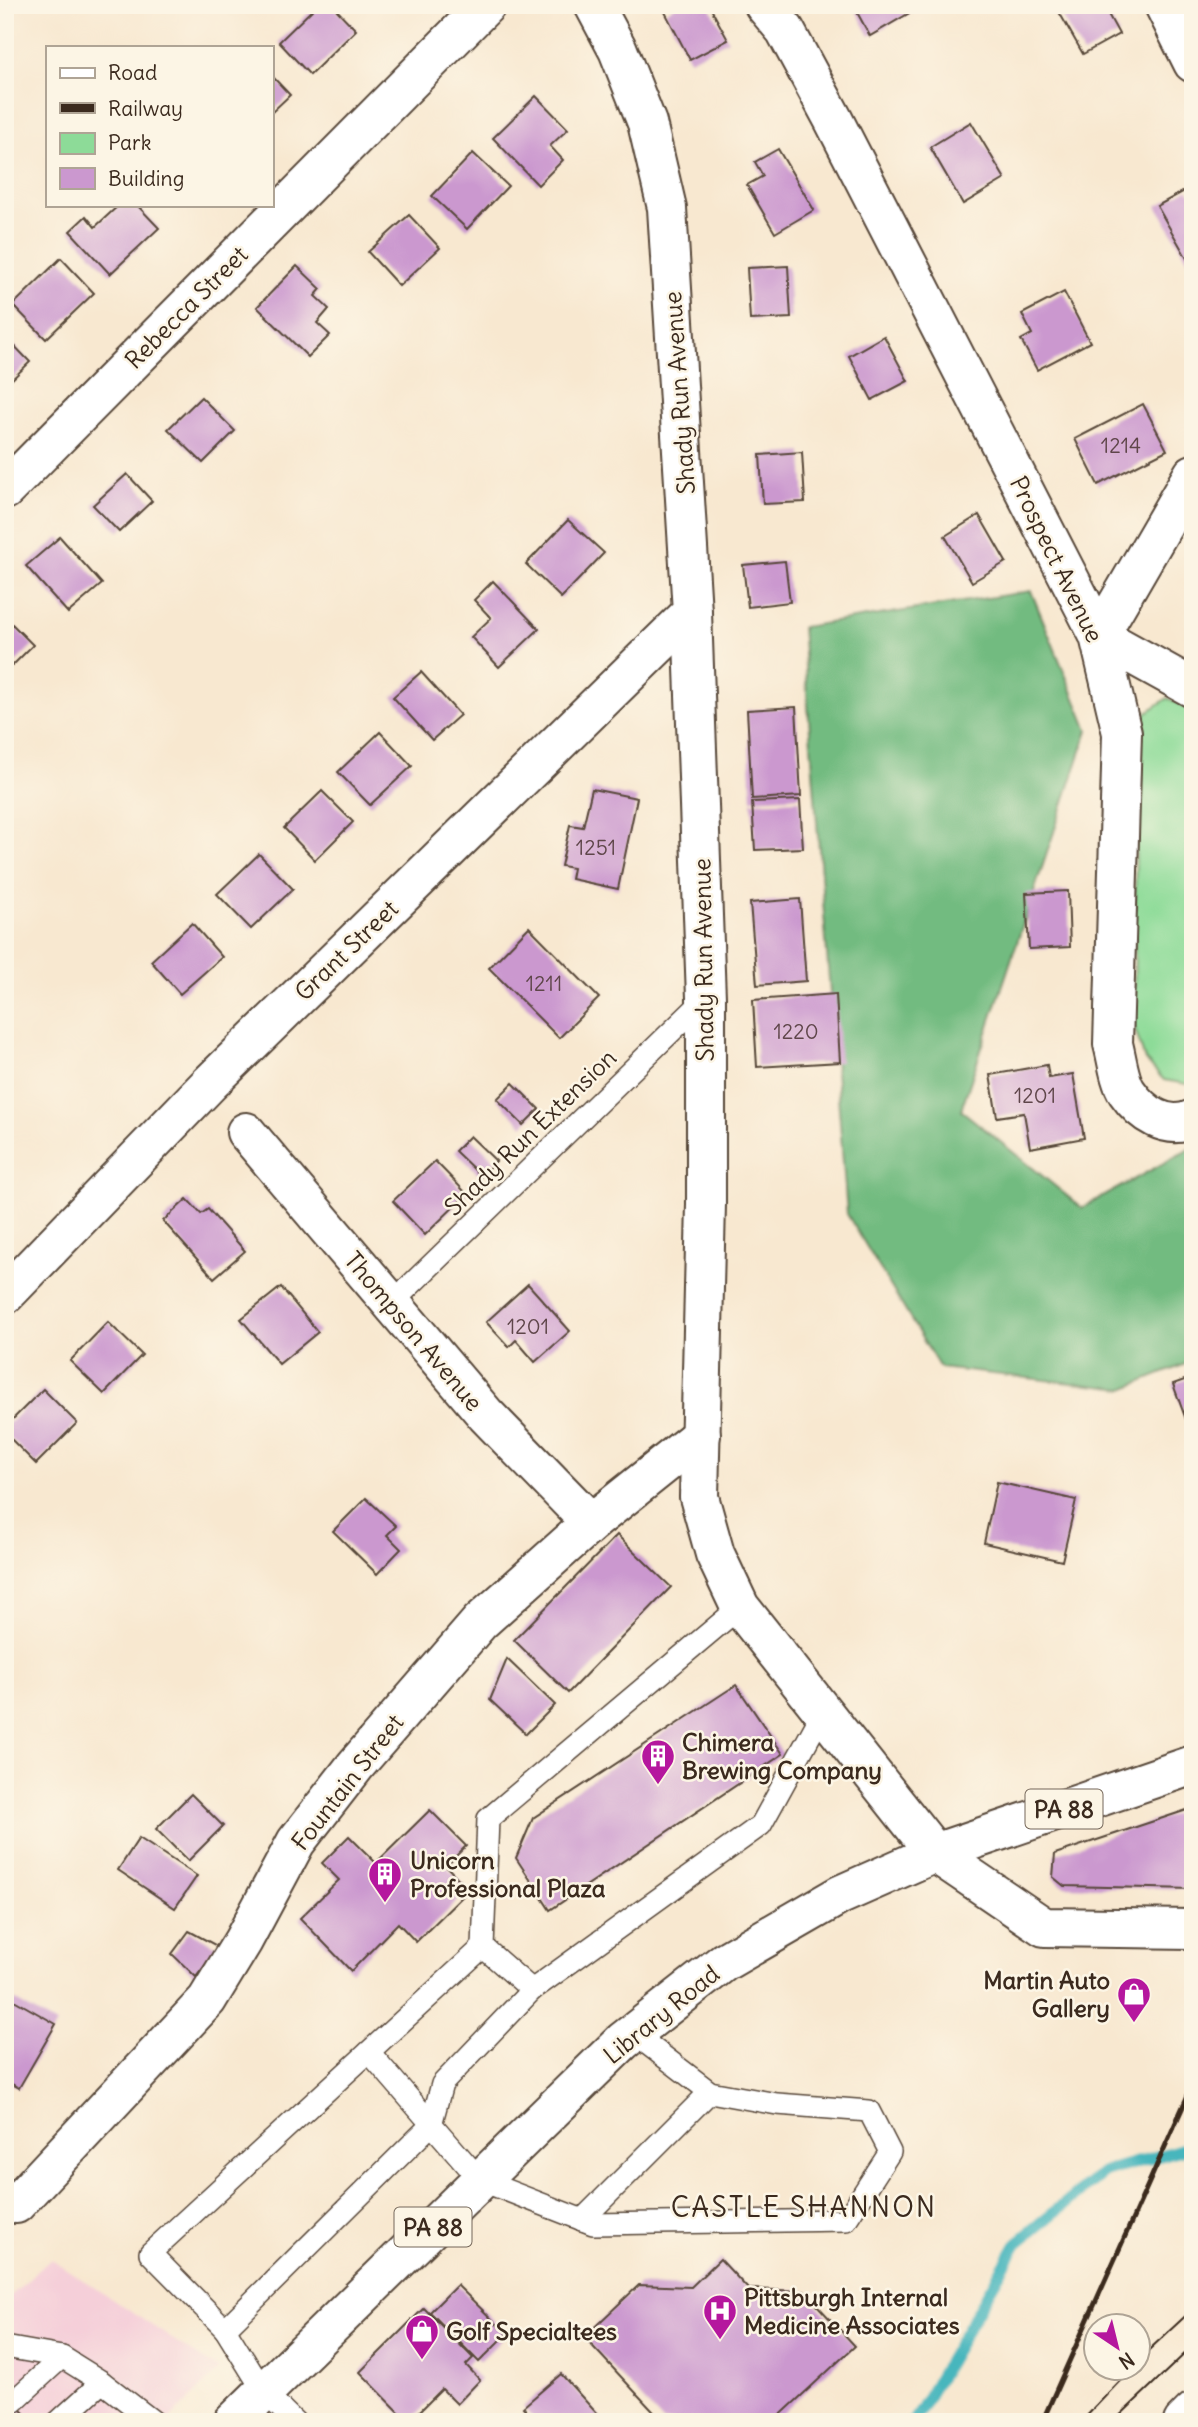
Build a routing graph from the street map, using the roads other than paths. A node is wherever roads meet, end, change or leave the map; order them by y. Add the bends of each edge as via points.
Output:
1 (486, 5) edge
2 (594, 5) edge
3 (764, 5) edge
4 (1164, 5) edge
5 (1193, 63) edge
6 (1193, 474) edge
7 (5, 489) edge
8 (692, 612) junction
9 (1099, 636) junction
10 (1193, 688) edge
11 (706, 998) junction
12 (1193, 1119) edge
13 (246, 1132) dead end
14 (5, 1295) edge
15 (391, 1304) junction
16 (701, 1435) junction
17 (591, 1523) junction
18 (740, 1607) junction
19 (822, 1712) junction
20 (1193, 1766) edge
21 (934, 1853) junction
22 (1193, 1929) edge
23 (483, 1947) junction
24 (532, 1990) junction
25 (633, 2033) junction
26 (369, 2052) junction
27 (710, 2092) junction
28 (431, 2125) junction
29 (480, 2180) junction
30 (16, 2204) dead end
31 (582, 2220) junction
32 (225, 2329) junction
33 (5, 2347) edge
34 (62, 2357) junction
35 (102, 2382) junction
36 (264, 2392) junction
37 (13, 2402) dead end
38 (1193, 2412) edge
39 (152, 2421) edge
40 (58, 2422) edge
41 (233, 2422) edge
42 (295, 2422) edge
43 (1183, 2422) edge

1 - 7 street, Rebecca Street
2 - 8 street, Shady Run Avenue via 647,123 667,208
3 - 9 street, Prospect Avenue via 785,30 834,119
4 - 5 street
6 - 9 street
8 - 11 street, Shady Run Avenue
8 - 14 street, Grant Street via 210,1083
9 - 10 street
9 - 12 street, Prospect Avenue via 1122,733 1113,1044 1126,1091 1150,1117 1180,1125
11 - 15 lane, Shady Run Extension
11 - 16 street, Shady Run Avenue
13 - 15 street, Thompson Avenue
15 - 17 street, Thompson Avenue via 486,1415
16 - 17 street, Fountain Street
16 - 18 street, Shady Run Avenue via 699,1497 715,1553
17 - 30 street, Fountain Street via 480,1622 356,1765 296,1842 207,2000
18 - 19 street, Shady Run Avenue
18 - 23 lane via 488,1819
19 - 21 street, Shady Run Avenue
19 - 24 lane via 761,1825
20 - 21 street, Library Road / PA 88
21 - 22 street, Shady Run Avenue via 1044,1927
21 - 25 street, Library Road / PA 88 via 840,1895 724,1962
23 - 24 lane
23 - 26 lane
24 - 28 lane via 442,2084
25 - 27 lane
25 - 29 street, Library Road / PA 88
26 - 28 lane
26 - 32 lane via 149,2253
27 - 31 lane
27 - 31 lane via 777,2104 869,2111 890,2152 846,2220 593,2224
28 - 29 lane
28 - 32 lane
29 - 31 lane
29 - 36 street, Library Road / PA 88
32 - 36 lane
33 - 34 lane
34 - 35 lane
34 - 37 lane
35 - 39 lane
35 - 40 lane
36 - 41 street, Library Road / PA 88
36 - 42 lane
38 - 43 street

